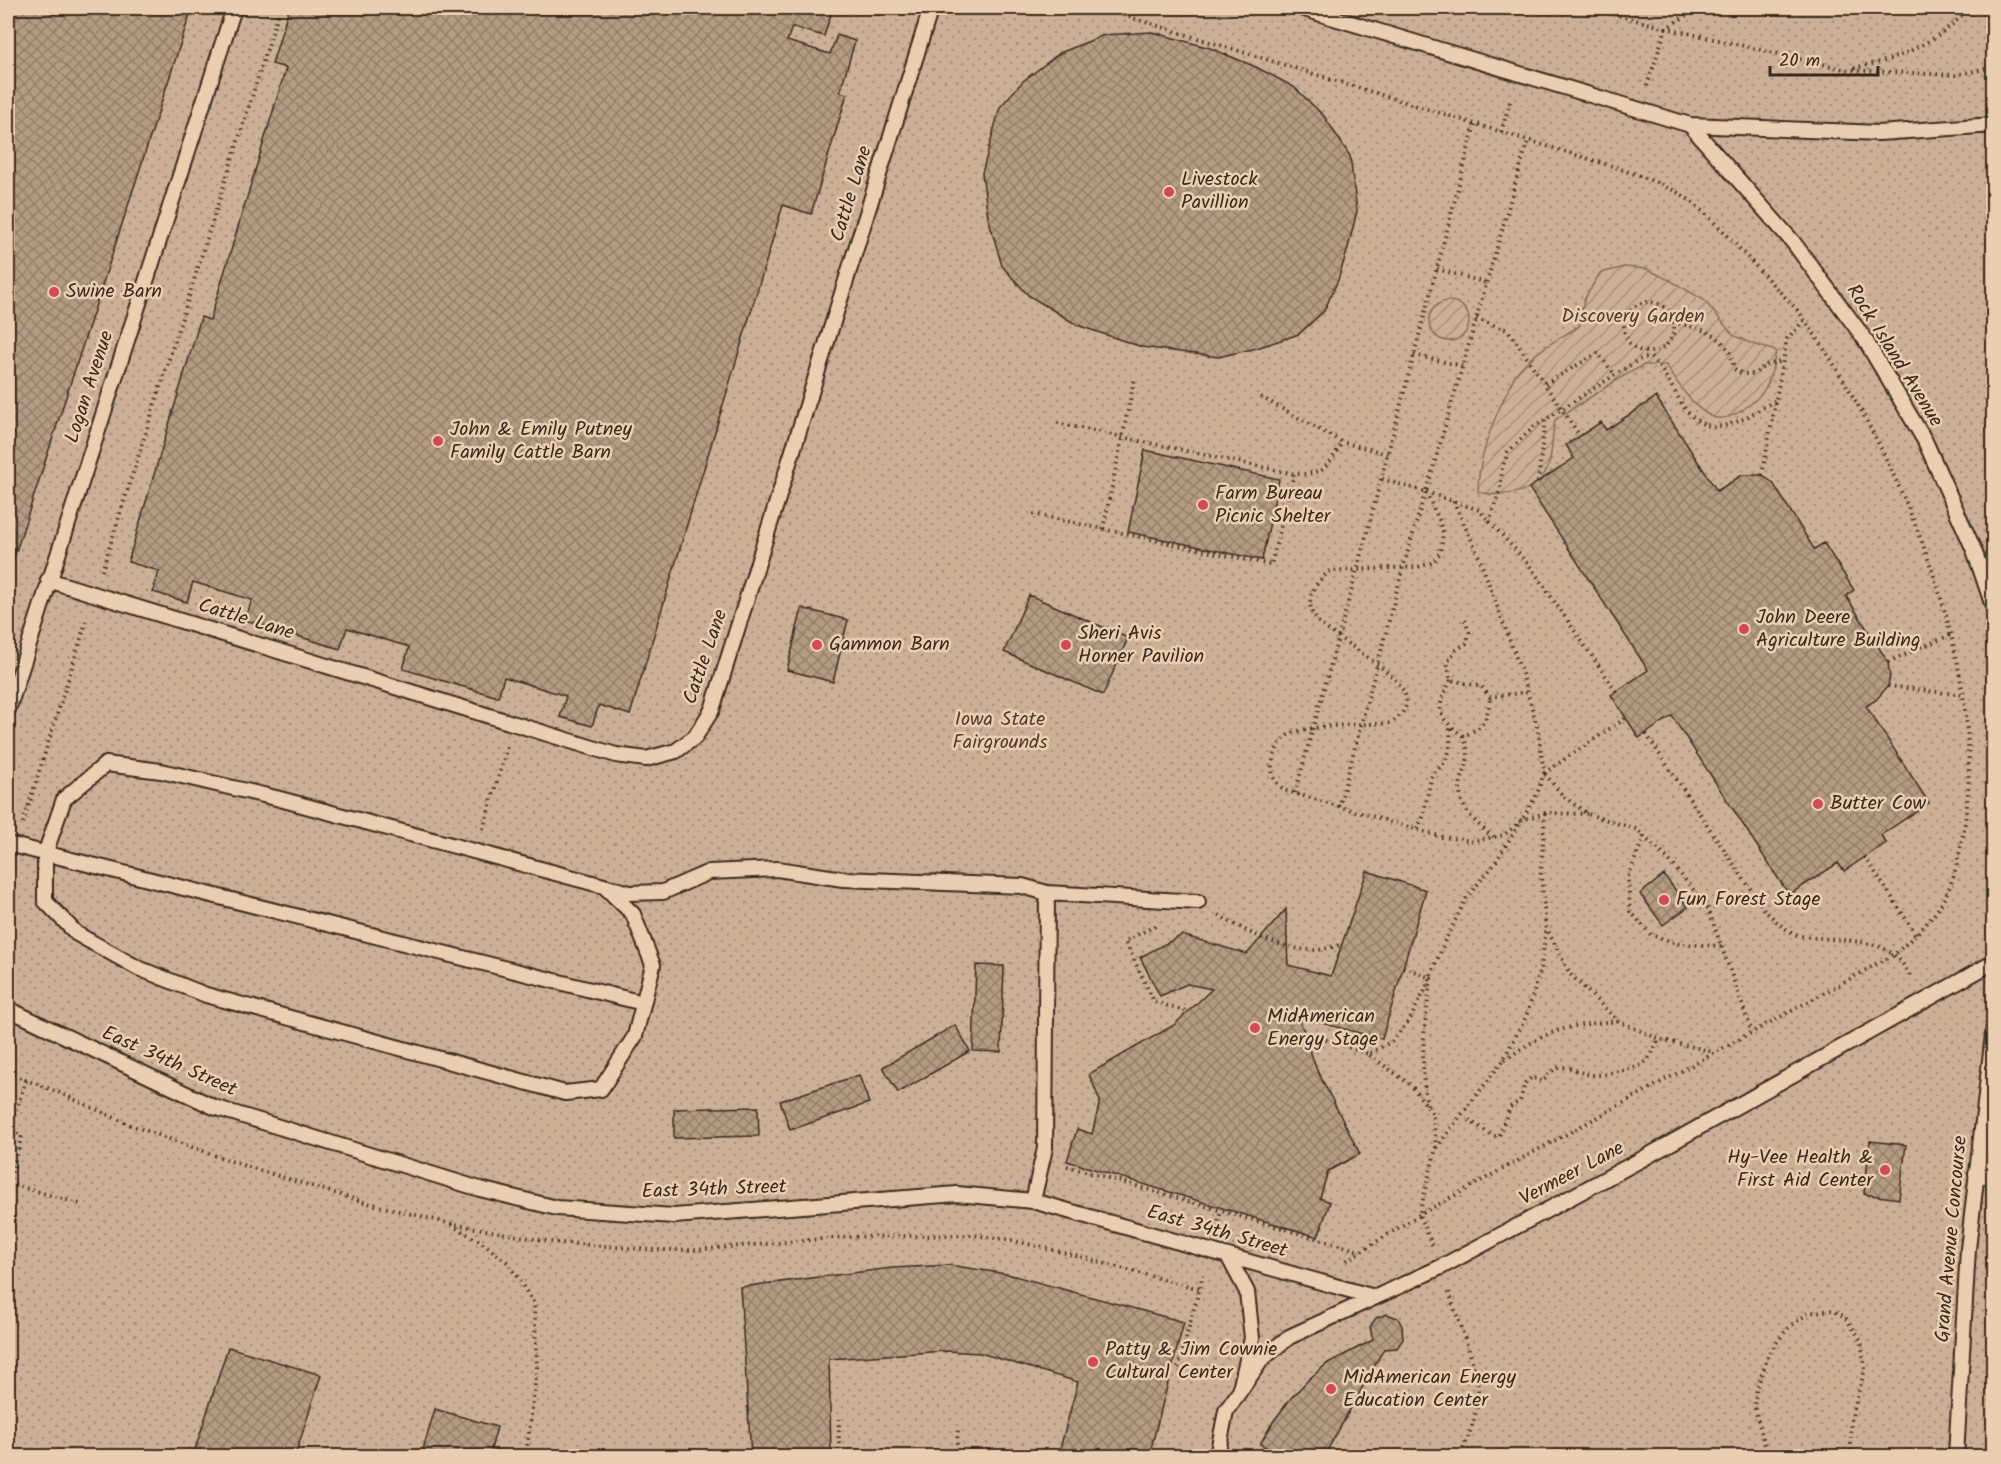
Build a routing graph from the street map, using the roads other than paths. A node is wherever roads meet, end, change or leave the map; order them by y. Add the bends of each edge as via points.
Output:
1 (234, 8) edge
2 (931, 8) edge
3 (1301, 8) edge
4 (1994, 124) edge
5 (1690, 125) junction
6 (48, 580) junction
7 (1994, 609) edge
8 (8, 709) edge
9 (12, 845) edge
10 (45, 854) junction
11 (603, 886) junction
12 (1047, 893) junction
13 (1198, 902) road end
14 (1994, 962) edge
15 (643, 1003) junction
16 (8, 1009) edge
17 (1994, 1026) edge
18 (1976, 1173) junction
19 (1994, 1178) edge
20 (1033, 1201) junction
21 (1228, 1256) junction
22 (1374, 1297) junction
23 (1239, 1393) junction
24 (1217, 1456) edge
25 (1956, 1456) edge

1 - 6 lane, Logan Avenue
2 - 6 lane, Cattle Lane via 712,710 695,737 676,751 646,759 616,755
3 - 5 lane
4 - 5 lane via 1879,133
5 - 7 lane, Rock Island Avenue via 1793,242 1864,338 1925,441 1974,550
6 - 8 lane, Logan Avenue
9 - 10 lane
10 - 11 lane via 64,799 106,764 161,771 276,798
10 - 15 lane
10 - 15 lane via 45,901 77,934 138,968 206,995 565,1093 601,1089 635,1036
11 - 12 lane via 630,893 663,892 709,872 777,869 843,879 1022,886
11 - 15 lane via 633,914 653,965
12 - 13 lane
12 - 20 lane via 1045,1148
14 - 22 lane, Vermeer Lane via 1644,1158 1441,1266
16 - 20 lane, East 34th Street via 214,1107 480,1189 557,1208 674,1215 957,1194
17 - 18 lane, Grand Avenue Concourse
18 - 19 lane
18 - 25 lane, Grand Avenue Concourse
20 - 21 lane, East 34th Street
21 - 22 lane, East 34th Street
21 - 23 lane via 1247,1292 1252,1338
22 - 23 lane, Vermeer Lane via 1289,1337 1262,1359
23 - 24 lane, Vermeer Lane via 1227,1411

